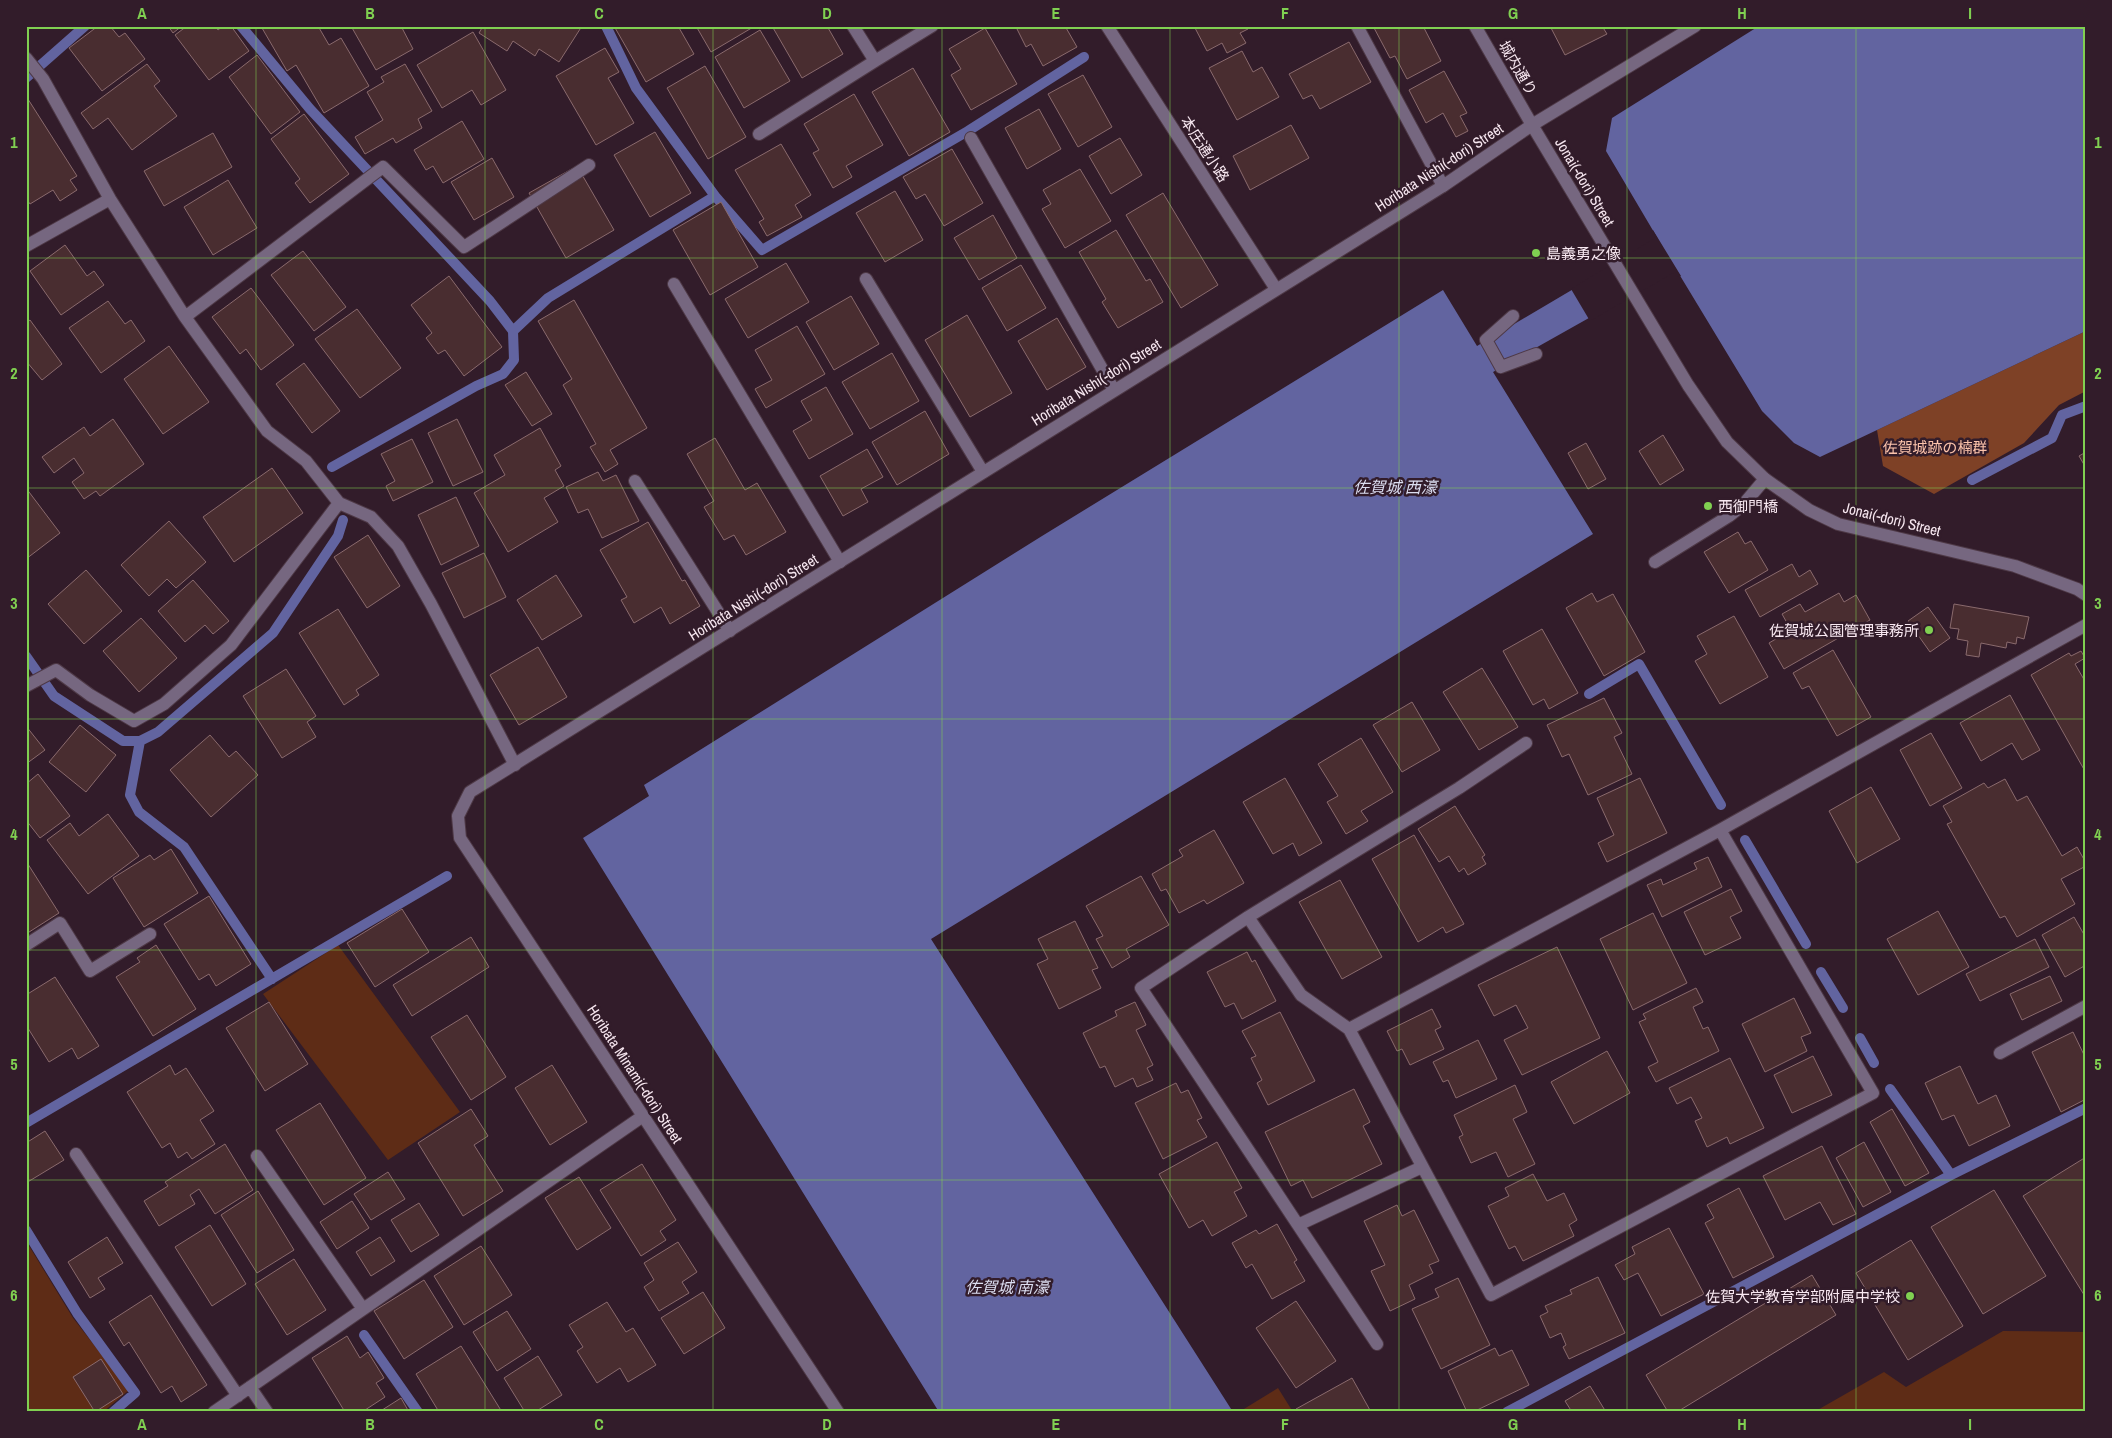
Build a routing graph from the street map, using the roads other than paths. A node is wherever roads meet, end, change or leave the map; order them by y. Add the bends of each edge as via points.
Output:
1 (853, 26) edge
2 (932, 26) edge
3 (1106, 26) edge
4 (1357, 26) edge
5 (1475, 26) edge
6 (1695, 26) edge
7 (27, 59) edge
8 (875, 61) junction
9 (1532, 125) junction
10 (759, 134) dead end
11 (971, 138) dead end
12 (589, 165) dead end
13 (1443, 186) junction
14 (110, 199) junction
15 (26, 246) edge
16 (866, 279) dead end
17 (674, 284) dead end
18 (1276, 290) junction
19 (1512, 316) dead end
20 (185, 317) junction
21 (1536, 354) dead end
22 (1114, 390) junction
23 (983, 472) junction
24 (1765, 478) junction
25 (634, 481) dead end
26 (339, 503) junction
27 (840, 562) junction
28 (1655, 562) dead end
29 (2086, 595) edge
30 (2086, 625) edge
31 (730, 631) junction
32 (30, 684) edge
33 (1526, 744) dead end
34 (515, 765) junction
35 (1720, 830) junction
36 (1248, 917) junction
37 (150, 934) dead end
38 (26, 945) edge
39 (2086, 1006) edge
40 (1349, 1028) junction
41 (2000, 1053) dead end
42 (643, 1116) junction
43 (76, 1154) dead end
44 (256, 1156) dead end
45 (1422, 1168) junction
46 (1298, 1225) junction
47 (363, 1309) junction
48 (1377, 1344) dead end
49 (250, 1387) junction
50 (238, 1396) junction
51 (214, 1412) edge
52 (267, 1412) edge
53 (838, 1412) edge

1 - 8 street
2 - 8 street
3 - 18 street, 本庄通小路
4 - 13 street
5 - 9 street, 城内通り
6 - 9 street, Horibata Nishi(-dori) Street
7 - 14 street via 43,79
8 - 10 street
9 - 13 street, Horibata Nishi(-dori) Street
9 - 24 street, Jonai(-dori) Street via 1688,385 1727,442
11 - 22 street
12 - 20 street via 464,247 383,167
13 - 18 street, Horibata Nishi(-dori) Street
14 - 15 street
14 - 20 street
16 - 23 street
17 - 27 street
18 - 22 street, Horibata Nishi(-dori) Street
19 - 21 street via 1486,340 1502,367
20 - 26 street via 267,431 306,461
22 - 23 street, Horibata Nishi(-dori) Street
23 - 27 street, Horibata Nishi(-dori) Street
24 - 28 street via 1744,504 1729,516
24 - 29 street, Jonai(-dori) Street via 1809,510 1838,524 2015,566
25 - 31 street
26 - 32 street via 232,645 164,704 134,721 56,670
26 - 34 street via 371,517 398,546
27 - 31 street, Horibata Nishi(-dori) Street
30 - 35 street
31 - 34 street, Horibata Nishi(-dori) Street
33 - 36 street
34 - 42 street, Horibata Minami(-dori) Street via 470,792 458,816 460,838
35 - 40 street
35 - 45 street via 1873,1094 1491,1295
36 - 40 street via 1301,996
36 - 46 street via 1141,988
37 - 38 street via 90,971 60,923
39 - 41 street
40 - 45 street
42 - 47 street
42 - 53 street, Horibata Minami(-dori) Street
43 - 50 street
44 - 47 street
45 - 46 street
46 - 48 street
47 - 49 street
49 - 50 street
49 - 52 street
50 - 51 street

